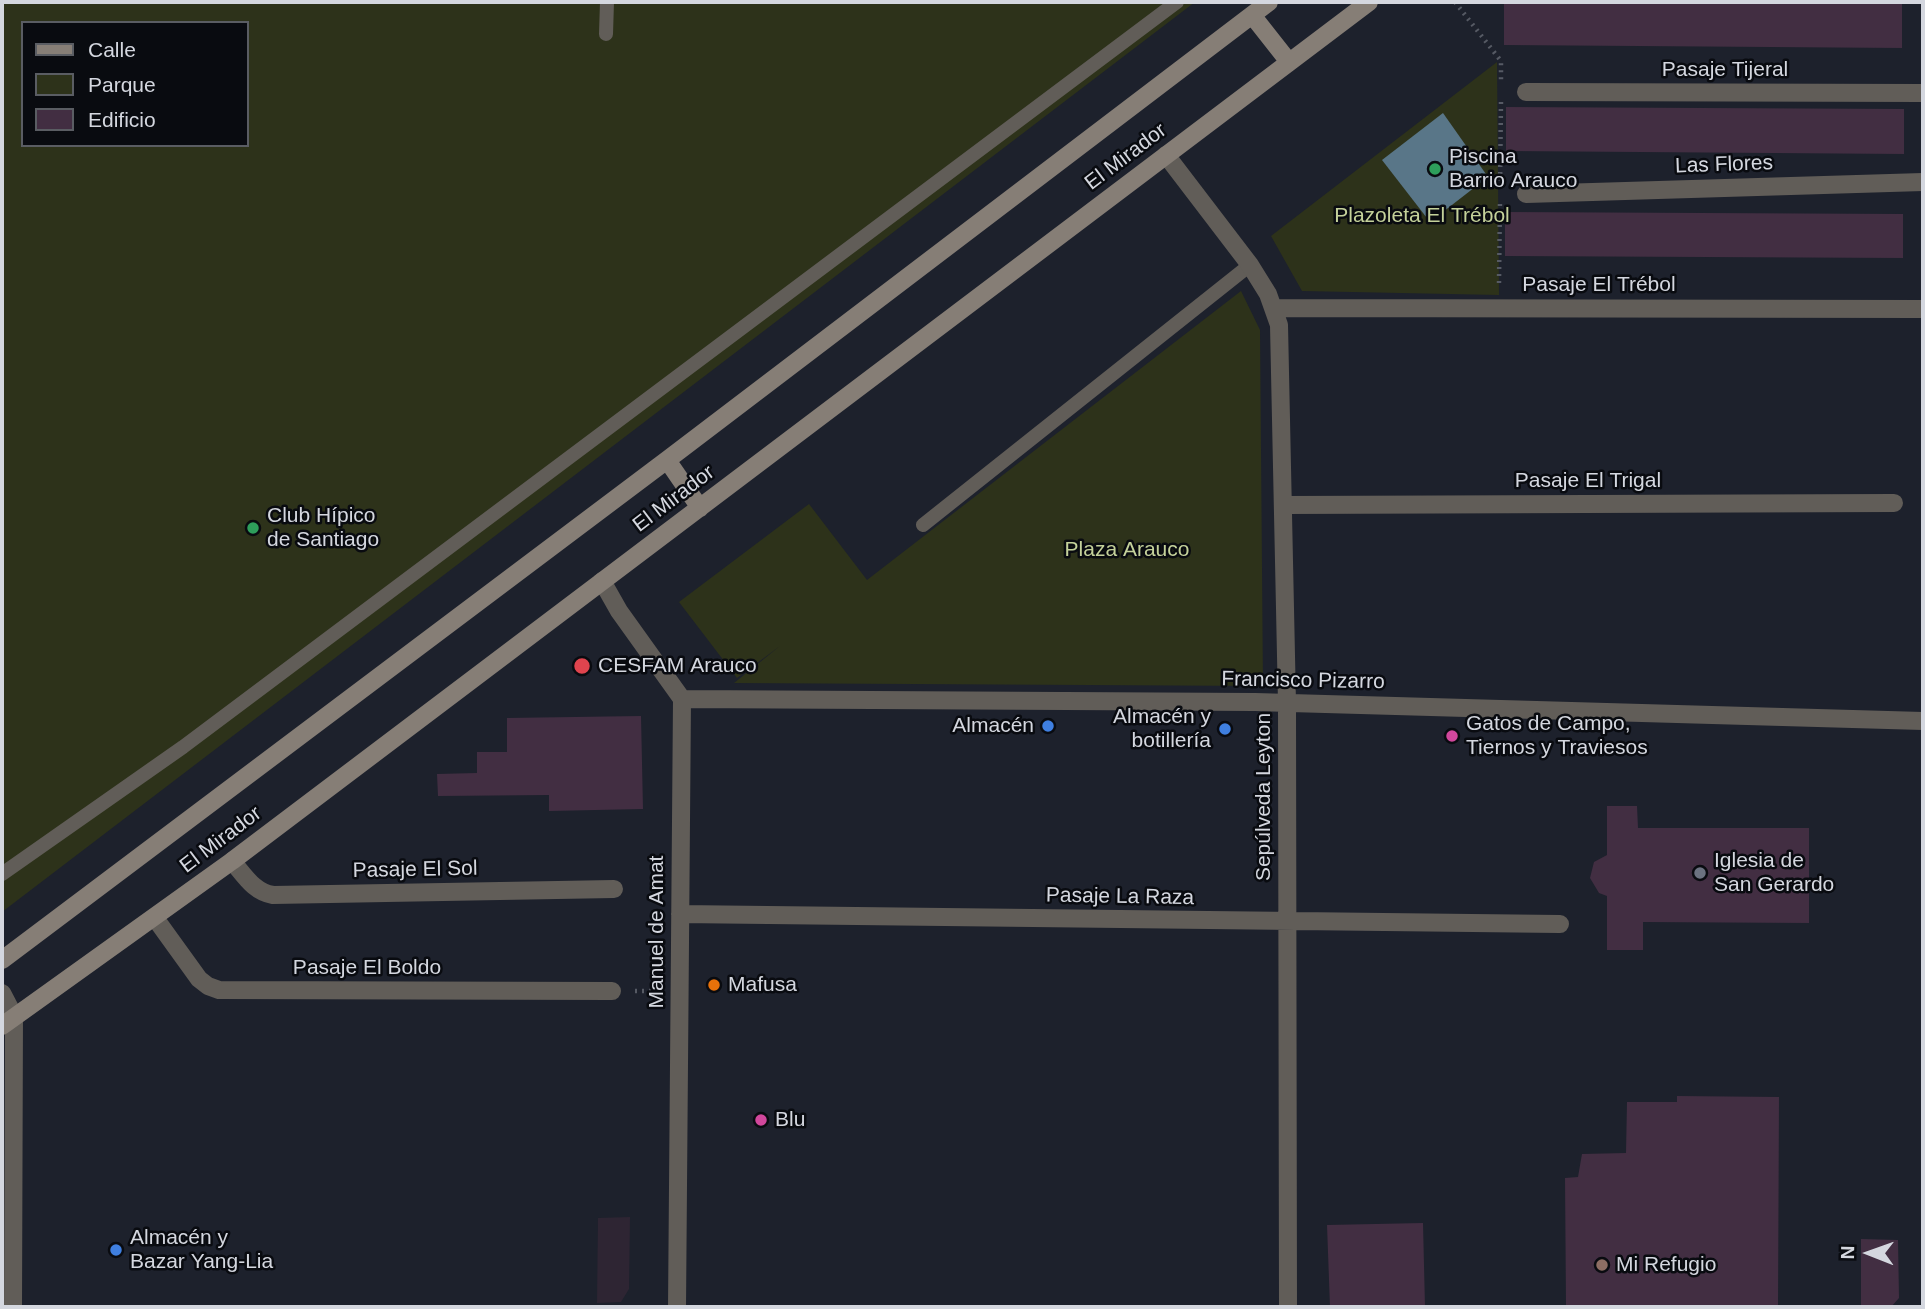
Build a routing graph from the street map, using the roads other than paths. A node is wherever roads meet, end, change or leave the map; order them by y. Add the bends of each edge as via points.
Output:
1 (607, 2) edge
2 (1177, 2) edge
3 (1269, 2) edge
4 (1369, 2) edge
5 (1252, 15) junction
6 (606, 34) dead end
7 (1289, 62) junction
8 (1526, 92) dead end
9 (1923, 93) edge
10 (1166, 155) junction
11 (1923, 182) edge
12 (1526, 194) dead end
13 (1250, 265) junction
14 (1274, 308) junction
15 (1923, 309) edge
16 (667, 460) junction
17 (1894, 503) dead end
18 (1283, 505) junction
19 (699, 508) junction
20 (923, 525) dead end
21 (602, 581) junction
22 (682, 699) junction
23 (1286, 703) junction
24 (1923, 721) edge
25 (232, 861) junction
26 (2, 874) edge
27 (614, 890) dead end
28 (680, 914) junction
29 (155, 918) junction
30 (1287, 921) junction
31 (1560, 924) dead end
32 (2, 960) edge
33 (612, 991) road end
34 (2, 993) edge
35 (8, 1021) edge
36 (13, 1307) edge
37 (677, 1307) edge
38 (1288, 1307) edge

1 - 6 lane
2 - 26 lane via 194,738
3 - 5 main road, El Mirador
4 - 7 main road, El Mirador
5 - 7 main road
5 - 16 main road, El Mirador
7 - 10 main road, El Mirador
8 - 9 street, Pasaje Tijeral
10 - 13 street, Sepúlveda Leyton
10 - 19 main road, El Mirador
11 - 12 street, Las Flores
13 - 14 street, Sepúlveda Leyton
13 - 20 lane
14 - 15 street, Pasaje El Trébol
14 - 18 street, Sepúlveda Leyton via 1281,348
16 - 19 main road
16 - 32 main road, El Mirador
17 - 18 street, Pasaje El Trigal
18 - 23 street, Sepúlveda Leyton
19 - 21 main road, El Mirador
21 - 22 street via 618,611
21 - 25 main road, El Mirador
22 - 23 street, Francisco Pizarro
22 - 28 street, Manuel de Amat
23 - 24 street, Francisco Pizarro
23 - 30 street, Sepúlveda Leyton
25 - 27 street, Pasaje El Sol via 255,888 273,895
25 - 29 main road, El Mirador
28 - 30 street, Pasaje La Raza
28 - 37 street, Manuel de Amat
29 - 33 street, Pasaje El Boldo via 199,979 219,990
29 - 35 main road, El Mirador
30 - 31 street, Pasaje La Raza
30 - 38 street, Sepúlveda Leyton
34 - 35 street
35 - 36 street

